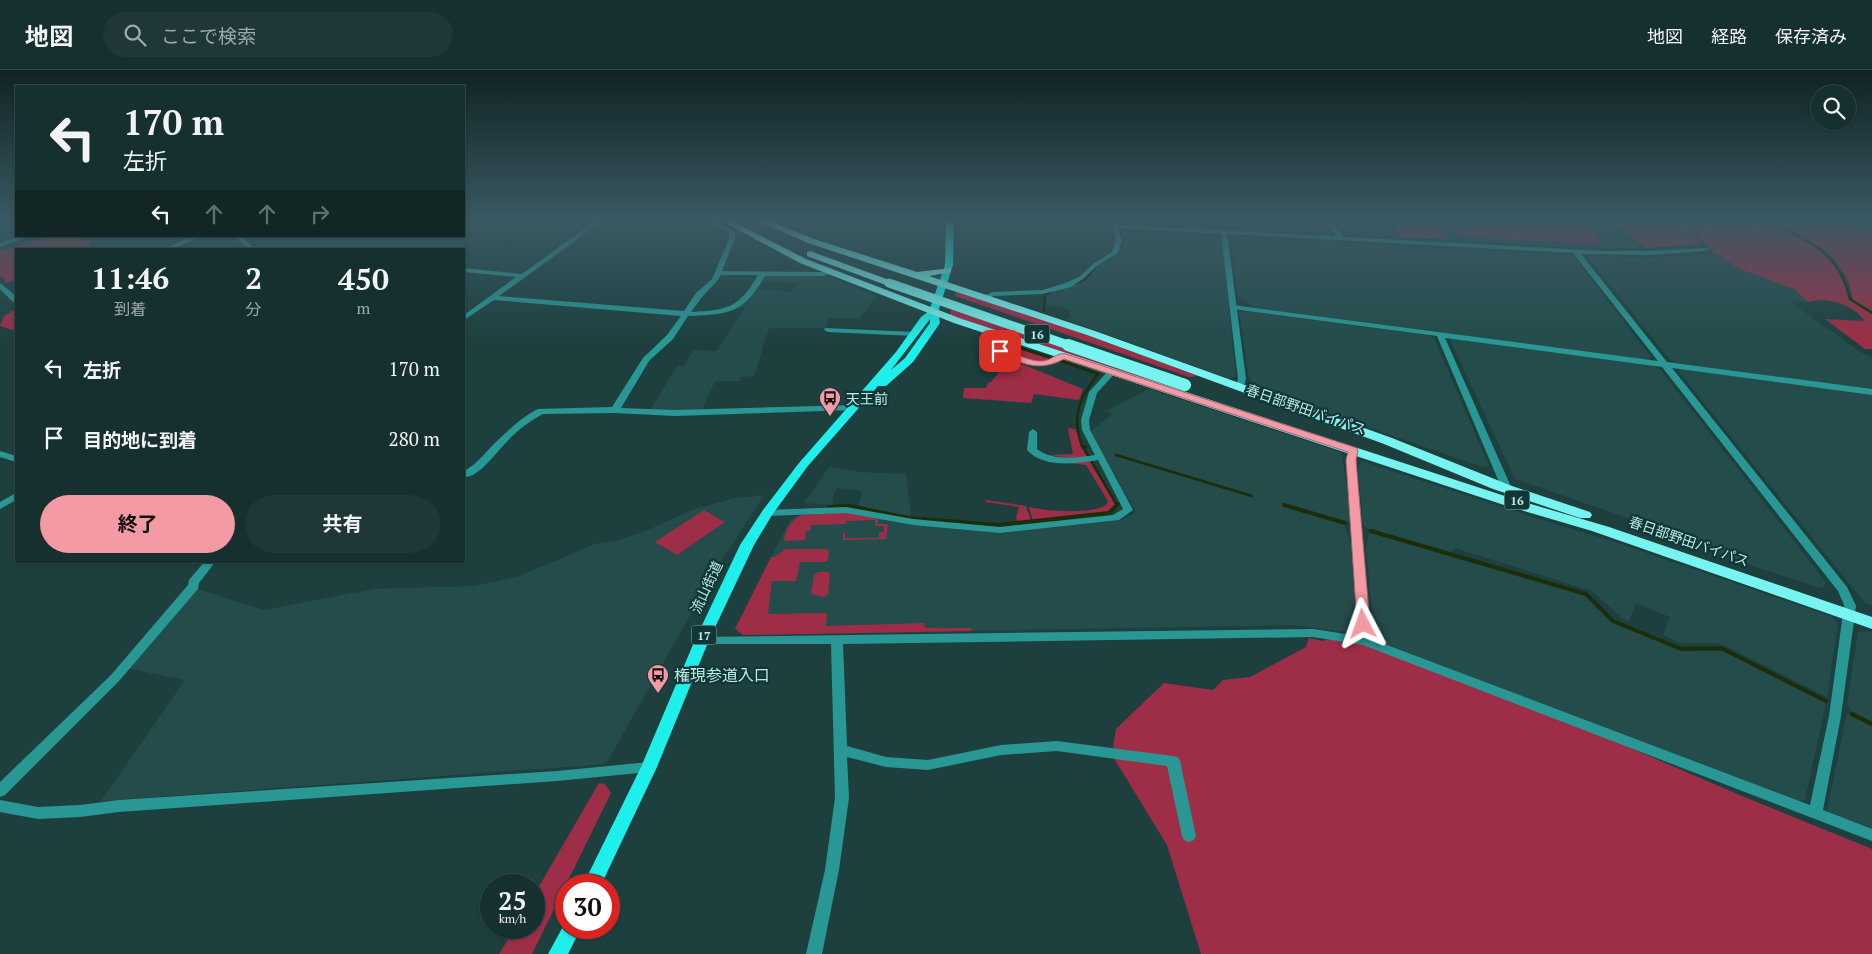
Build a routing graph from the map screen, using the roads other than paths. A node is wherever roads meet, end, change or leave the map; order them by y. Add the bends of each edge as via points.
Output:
1 (545, 260) edge
2 (723, 260) edge
3 (803, 260) edge
4 (828, 260) edge
5 (841, 260) edge
6 (871, 260) edge
7 (949, 260) edge
8 (1103, 260) edge
9 (1227, 260) edge
10 (1582, 260) edge
11 (465, 270) edge
12 (948, 270) junction
13 (829, 272) junction
14 (719, 273) junction
15 (763, 273) junction
16 (911, 273) junction
17 (524, 276) junction
18 (893, 281) junction
19 (943, 284) junction
20 (0, 286) edge
21 (985, 297) junction
22 (492, 298) junction
23 (15, 299) edge
24 (1233, 307) junction
25 (933, 312) junction
26 (687, 314) junction
27 (465, 317) edge
28 (828, 330) dead end
29 (915, 334) junction
30 (1440, 334) junction
31 (996, 349) dead end
32 (1063, 356) junction
33 (1665, 364) junction
34 (1112, 372) junction
35 (1188, 383) junction
36 (1239, 388) junction
37 (1872, 392) edge
38 (853, 408) junction
39 (615, 410) junction
40 (1033, 432) dead end
41 (1353, 451) junction
42 (0, 454) edge
43 (1100, 457) junction
44 (15, 459) edge
45 (465, 473) edge
46 (1507, 489) junction
47 (15, 497) edge
48 (0, 506) edge
49 (767, 513) junction
50 (1604, 530) junction
51 (209, 563) edge
52 (1849, 611) junction
53 (1872, 614) edge
54 (1872, 624) edge
55 (702, 640) junction
56 (837, 640) junction
57 (1365, 641) junction
58 (841, 750) junction
59 (649, 767) junction
60 (0, 791) edge
61 (0, 806) edge
62 (1815, 814) junction
63 (1872, 835) edge
64 (1189, 836) dead end
65 (597, 874) edge
66 (566, 939) edge
67 (558, 954) edge
68 (814, 954) edge

1 - 17 street
2 - 14 street
3 - 13 highway, 16
4 - 18 highway, 春日部野田バイパス / 16
5 - 18 highway, 春日部野田バイパス / 16
6 - 16 highway, 16
7 - 12 main road, 流山街道 / 17
8 - 21 street via 1068,285 1043,292
9 - 24 street
10 - 33 street
11 - 17 street
12 - 16 highway via 931,274
12 - 19 main road, 流山街道 / 17
13 - 15 street
13 - 25 highway, 16
14 - 15 street
14 - 26 street
15 - 26 street via 747,298 738,305 714,312
16 - 19 highway, 16
17 - 22 street
18 - 35 highway, 春日部野田バイパス / 16, bridge
19 - 21 highway, 16
19 - 25 main road, 流山街道 / 17
20 - 23 street
21 - 36 highway, 16
22 - 26 street
22 - 27 street
24 - 30 street
24 - 36 street via 1242,379
25 - 29 main road, 流山街道 / 17 via 924,319
25 - 32 highway, 16
25 - 38 main road, 流山街道 / 17 via 935,323 914,354
26 - 39 street via 670,337 646,360
28 - 29 street
29 - 38 main road, 流山街道 / 17
30 - 33 street
30 - 46 street
31 - 32 street via 1033,364 1048,364
32 - 34 highway, 16
33 - 37 street
33 - 52 street via 1843,590
34 - 41 highway, 16
34 - 43 street via 1093,392 1085,420 1086,430
35 - 46 highway, 春日部野田バイパス / 16
35 - 50 highway, 春日部野田バイパス / 16
36 - 46 highway, 16 via 1388,441
38 - 39 street via 675,413
38 - 49 main road, 流山街道 / 17 via 803,465
39 - 45 street via 541,411 500,443 486,460
40 - 43 street via 1032,450 1040,456 1081,460
41 - 50 highway, 16
41 - 57 street via 1351,460
42 - 44 street
43 - 49 street via 1128,510 1115,518 1000,530 913,522 846,510
46 - 52 highway, 春日部野田バイパス / 16
47 - 48 street
49 - 55 main road, 流山街道 / 17 via 730,578
50 - 52 highway, 春日部野田バイパス / 16
51 - 60 street via 194,586 115,678
52 - 53 highway, 春日部野田バイパス / 16
52 - 54 highway, 春日部野田バイパス / 16
52 - 62 street via 1835,716
55 - 56 street
55 - 59 main road, 流山街道 / 17
56 - 57 street via 1313,633
56 - 58 street
57 - 62 street
58 - 64 street via 886,762 928,765 1001,750 1057,746 1173,761
58 - 68 street via 842,798 832,870
59 - 61 street via 80,811 38,813
59 - 65 main road, 流山街道 / 17
62 - 63 street
66 - 67 main road

